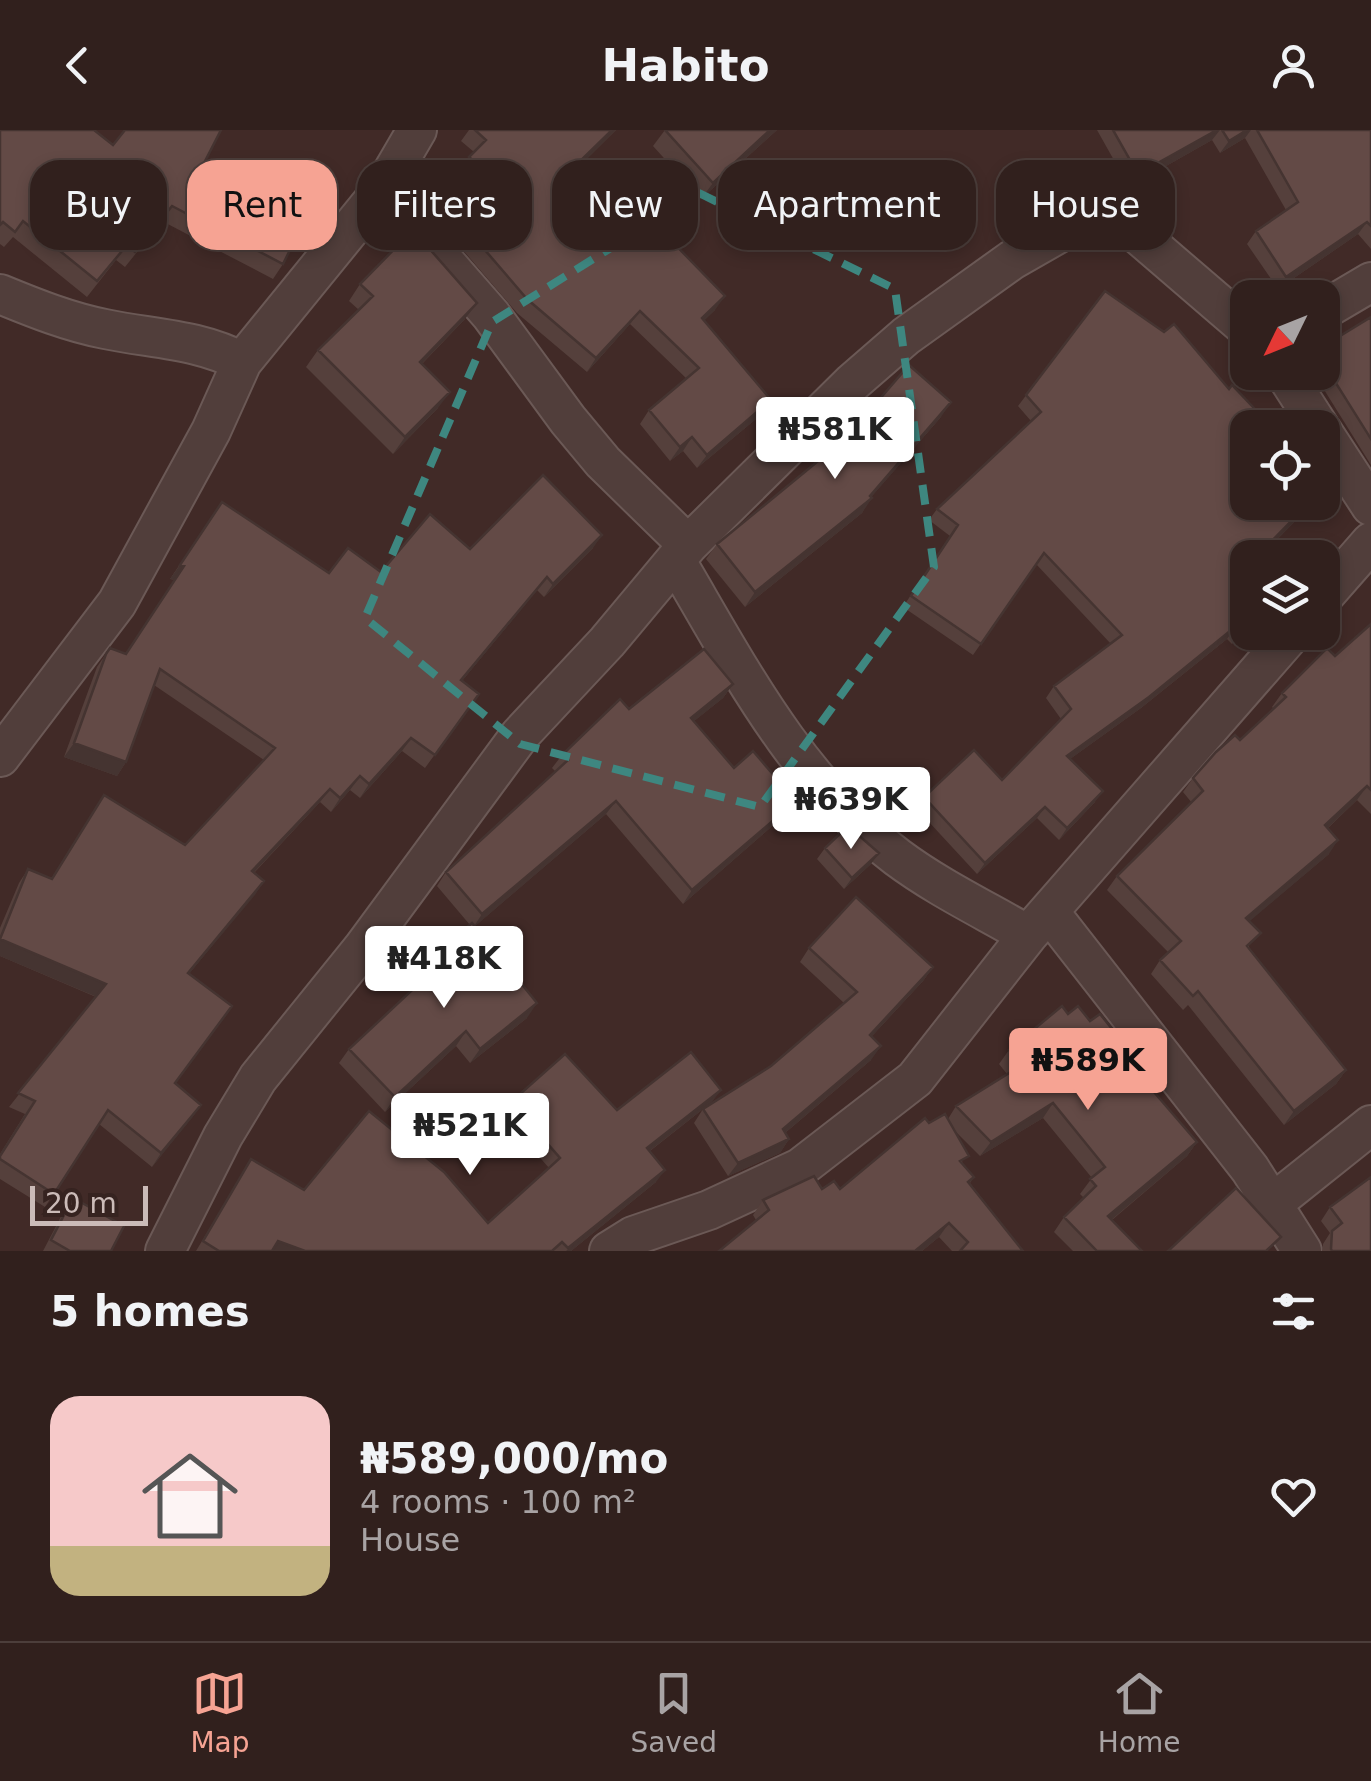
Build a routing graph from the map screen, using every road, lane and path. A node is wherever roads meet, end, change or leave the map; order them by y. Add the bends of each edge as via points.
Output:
1 (417, 130) edge
2 (400, 160) edge
3 (357, 221) edge
4 (434, 250) edge
5 (1371, 282) edge
6 (0, 294) edge
7 (1340, 300) edge
8 (1230, 313) edge
9 (242, 362) junction
10 (1340, 458) edge
11 (1371, 506) edge
12 (1371, 542) edge
13 (682, 553) junction
14 (1340, 577) edge
15 (1277, 650) edge
16 (0, 757) edge
17 (1039, 924) junction
18 (1371, 1124) edge
19 (1272, 1204) junction
20 (166, 1251) edge
21 (610, 1251) edge
22 (1302, 1251) edge

1 - 2 street
3 - 9 street
4 - 13 street
5 - 7 street
6 - 9 street via 48,314 216,349
8 - 13 street via 1134,230 1092,224 1061,232 906,336
9 - 16 street via 117,604
10 - 11 street
12 - 14 street
13 - 17 street via 774,728 829,796 898,858
13 - 20 street via 520,734 258,1078
15 - 17 street
17 - 19 street via 1219,1128
17 - 21 street via 914,1080 800,1168
18 - 19 street
19 - 22 street

